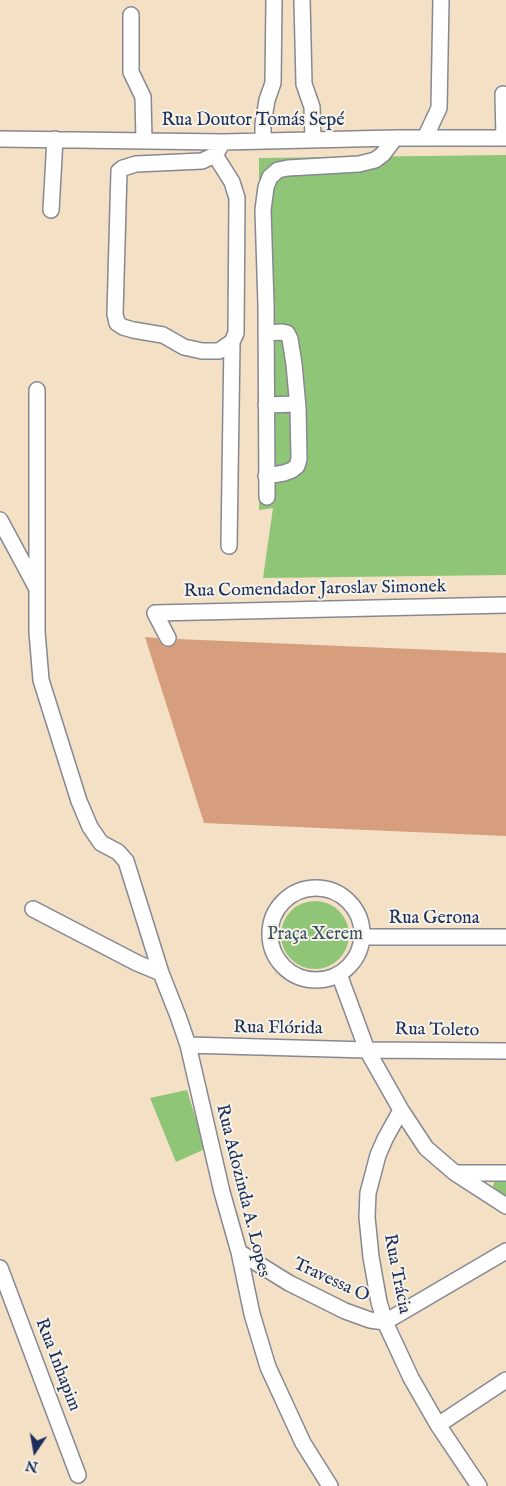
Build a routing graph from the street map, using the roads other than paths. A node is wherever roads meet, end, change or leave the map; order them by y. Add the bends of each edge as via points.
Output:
1 (274, 0) edge
2 (302, 0) edge
3 (441, 0) edge
4 (131, 15) dead end
5 (503, 94) dead end
6 (0, 138) edge
7 (395, 138) junction
8 (425, 138) junction
9 (505, 138) edge
10 (55, 139) junction
11 (314, 140) junction
12 (144, 141) junction
13 (263, 141) junction
14 (223, 142) junction
15 (215, 155) junction
16 (51, 210) dead end
17 (266, 333) junction
18 (232, 342) junction
19 (37, 390) dead end
20 (297, 404) junction
21 (266, 405) junction
22 (266, 476) junction
23 (267, 497) dead end
24 (0, 520) edge
25 (229, 546) dead end
26 (37, 589) junction
27 (506, 605) edge
28 (168, 638) dead end
29 (33, 909) dead end
30 (363, 937) junction
31 (506, 937) edge
32 (161, 973) junction
33 (339, 974) junction
34 (188, 1045) junction
35 (368, 1050) junction
36 (506, 1051) edge
37 (401, 1110) junction
38 (455, 1173) junction
39 (506, 1173) edge
40 (506, 1206) edge
41 (239, 1252) junction
42 (506, 1252) edge
43 (0, 1268) edge
44 (385, 1322) junction
45 (506, 1380) edge
46 (438, 1425) junction
47 (78, 1475) dead end
48 (330, 1486) edge
49 (479, 1486) edge

1 - 13 street via 274,83 266,108
2 - 11 street via 304,84 312,107
3 - 8 street via 440,108
4 - 12 street via 131,72 143,97
5 - 9 street
6 - 10 street, Rua Doutor Tomás Sepé
7 - 8 street, Rua Doutor Tomás Sepé
7 - 11 street, Rua Doutor Tomás Sepé
7 - 17 street via 375,160 359,164 288,168 278,170 270,177 263,210
8 - 9 street, Rua Doutor Tomás Sepé
10 - 12 street, Rua Doutor Tomás Sepé
10 - 16 street
11 - 13 street, Rua Doutor Tomás Sepé
12 - 14 street, Rua Doutor Tomás Sepé
13 - 14 street, Rua Doutor Tomás Sepé
14 - 15 street
15 - 18 street via 232,182 237,198 236,333
15 - 18 street via 202,161 129,166 120,171 115,314 118,324 123,327 163,335 184,347 219,351
17 - 20 street via 287,333 294,364
17 - 21 street
18 - 25 street
19 - 26 street, Rua Adozinda A. Lopes
20 - 21 street
20 - 22 street via 297,466 284,473
21 - 22 street
22 - 23 street
24 - 26 street
26 - 32 street, Rua Adozinda A. Lopes via 41,680 76,791 95,837 126,861
27 - 28 street, Rua Comendador Jaroslav Simonek via 155,613
29 - 32 street
30 - 31 street, Rua Gerona
30 - 33 street via 351,965
30 - 33 street via 355,908 344,896 331,889 300,890 276,908 270,922 269,938 273,953 282,966 309,980
32 - 34 street, Rua Adozinda A. Lopes
33 - 35 street
34 - 35 street, Rua Flórida
34 - 41 street, Rua Adozinda A. Lopes
35 - 36 street, Rua Toleto
35 - 37 street
37 - 38 street via 426,1148
37 - 44 street, Rua Trácia via 378,1155 368,1193 371,1257
38 - 39 street
38 - 40 street
41 - 44 street, Travessa O via 289,1283 337,1307 370,1320
41 - 48 street, Rua Adozinda A. Lopes via 252,1314 268,1367 303,1443
42 - 44 street
43 - 47 street, Rua Inhapim
44 - 46 street, Rua Trácia via 404,1365
45 - 46 street
46 - 49 street, Rua Trácia

